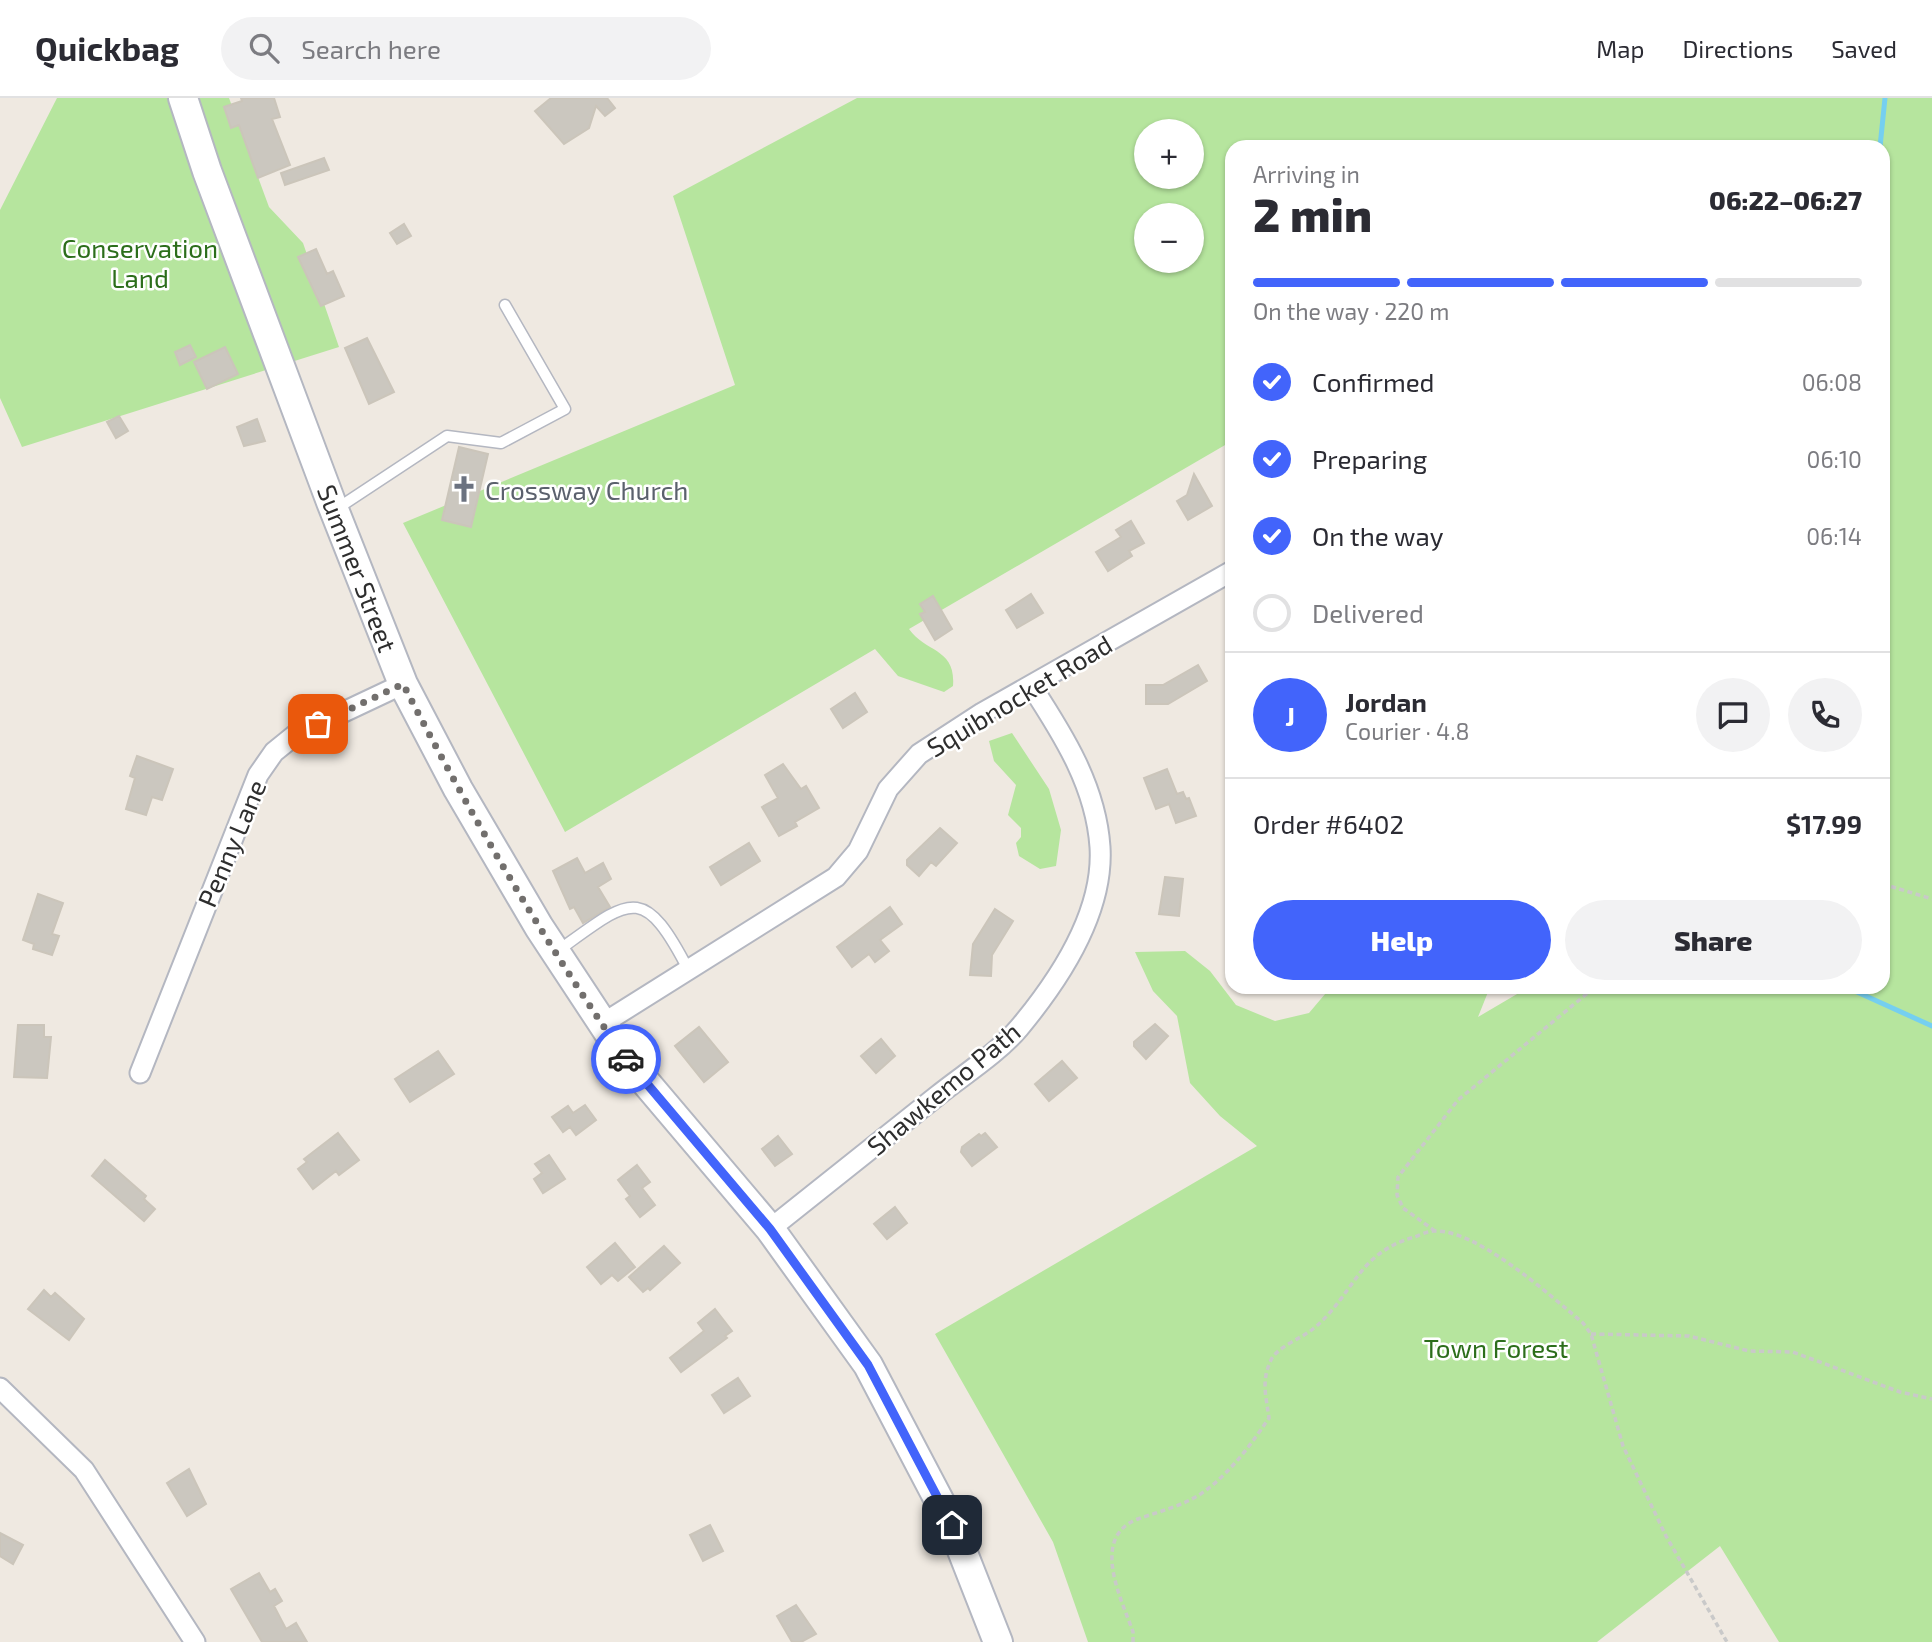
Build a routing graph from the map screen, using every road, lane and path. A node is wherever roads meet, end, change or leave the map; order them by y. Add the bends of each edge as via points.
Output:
1 (183, 98) edge
2 (505, 305) dead end
3 (334, 510) junction
4 (1225, 575) edge
5 (403, 684) junction
6 (1032, 687) junction
7 (1890, 886) edge
8 (1932, 899) edge
9 (555, 953) junction
10 (690, 971) junction
11 (1587, 994) edge
12 (602, 1024) junction
13 (140, 1073) dead end
14 (770, 1229) junction
15 (1435, 1231) junction
16 (1591, 1334) junction
17 (0, 1388) edge
18 (1932, 1399) edge
19 (195, 1642) edge
20 (998, 1642) edge
21 (1133, 1642) edge
22 (1727, 1642) edge

1 - 3 main road, Summer Street
2 - 3 lane via 565,408 501,443 447,436
3 - 5 main road, Summer Street
4 - 6 street, Squibnocket Road
5 - 9 main road, Summer Street via 458,789
5 - 13 street, Penny Lane via 295,735 274,752 258,775
6 - 10 street, Squibnocket Road via 919,754 888,789 858,851 836,877
6 - 14 street, Shawkemo Path via 1063,734 1094,807 1100,848 1097,884 1085,924 1052,984 1017,1030
7 - 8 path
9 - 10 lane via 616,911 633,906 655,915
9 - 12 main road, Summer Street
10 - 12 street, Squibnocket Road
11 - 15 path via 1458,1100 1398,1177 1396,1195 1403,1208
12 - 14 main road, Summer Street via 685,1132
14 - 20 main road, Summer Street via 868,1365 952,1525
15 - 16 path via 1466,1240 1519,1269
15 - 21 path via 1392,1244 1367,1261 1334,1308 1272,1357 1263,1381 1269,1418 1251,1444 1206,1490 1118,1532 1111,1553 1114,1575
16 - 18 path via 1689,1336 1749,1350 1793,1352 1900,1392
16 - 22 path via 1623,1446 1666,1536
17 - 19 street via 84,1470

